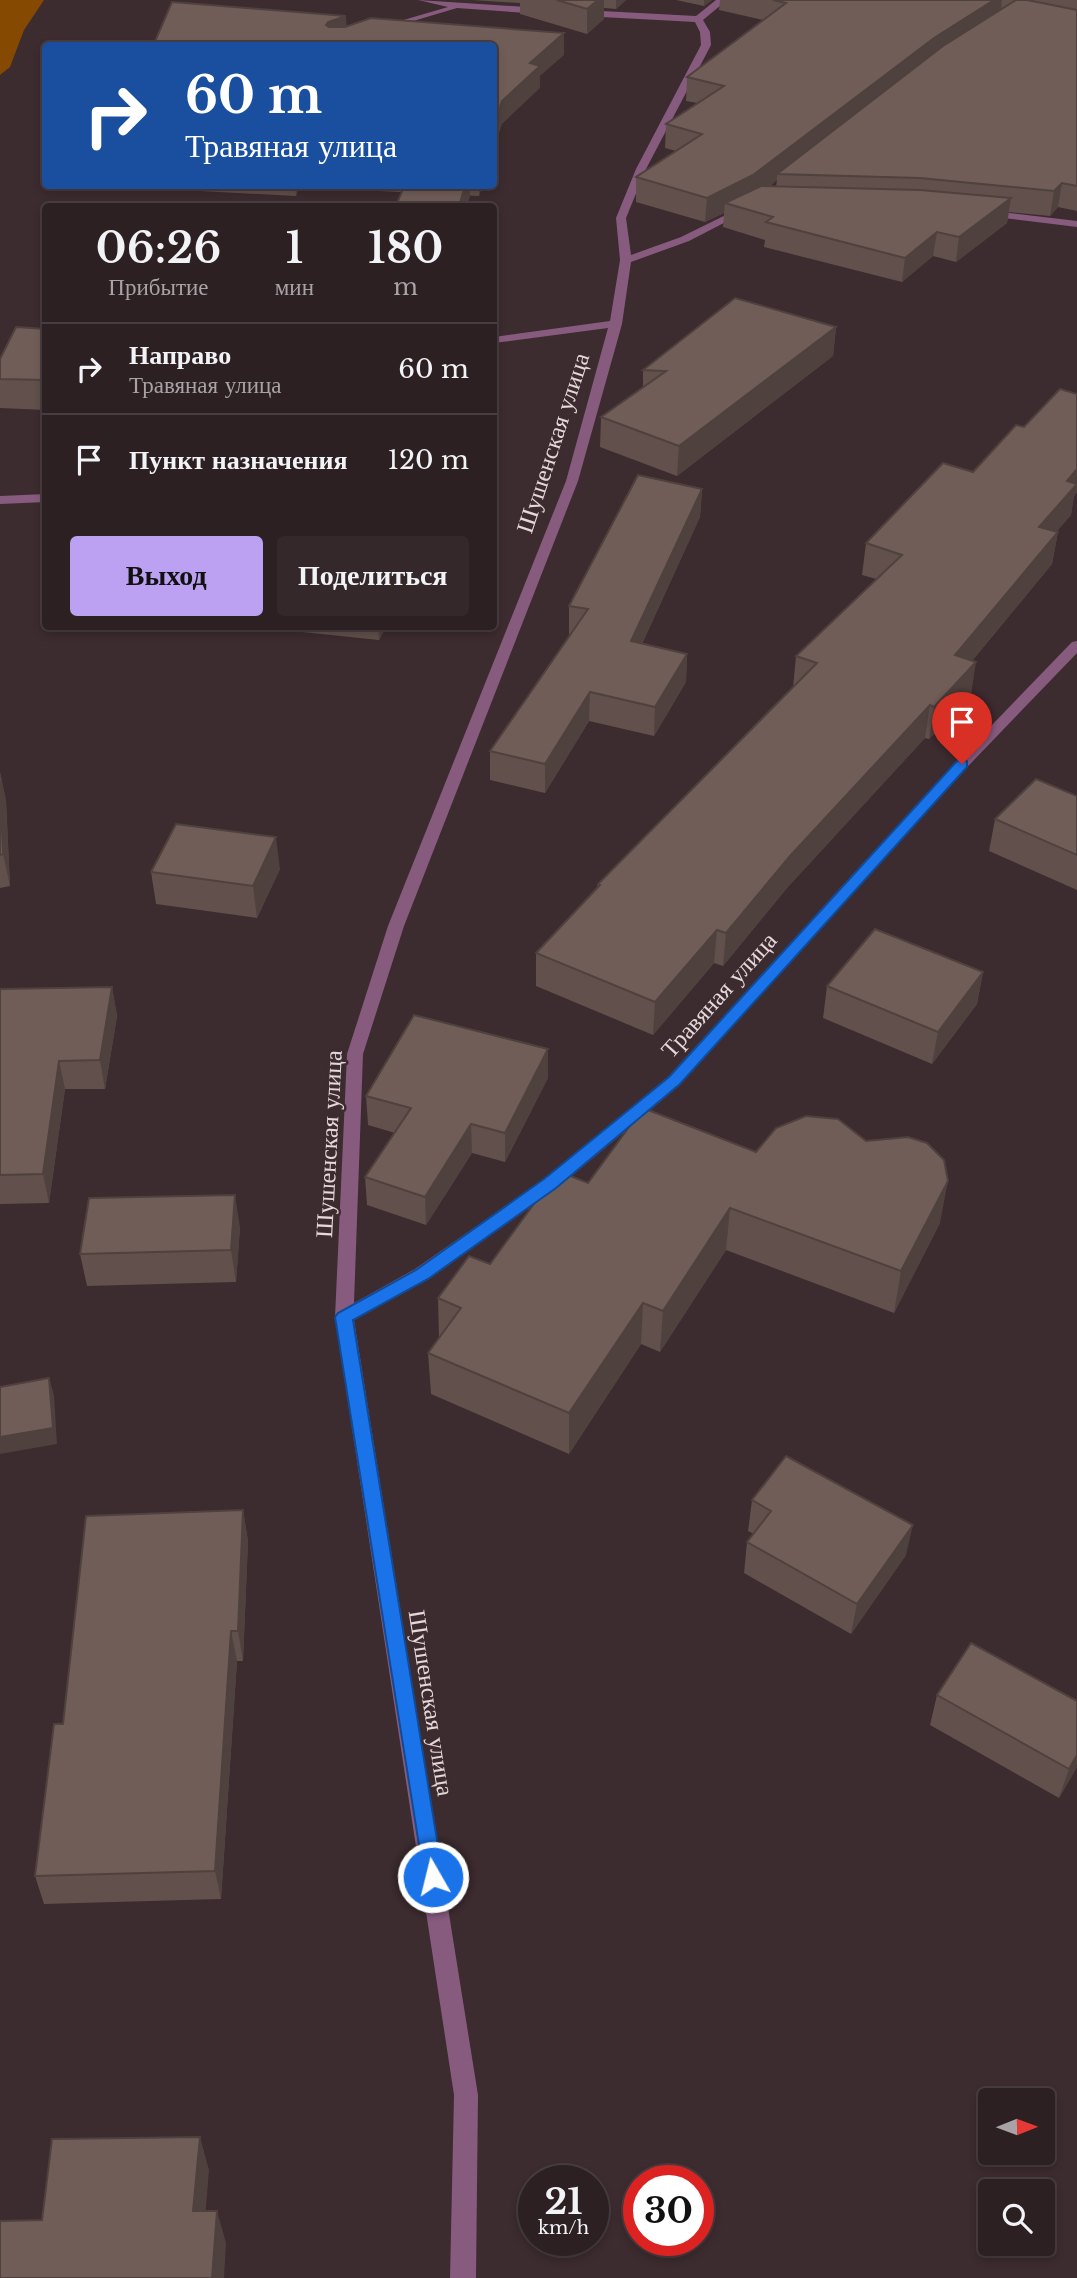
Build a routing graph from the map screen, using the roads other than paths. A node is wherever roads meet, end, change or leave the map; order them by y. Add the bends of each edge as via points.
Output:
1 (423, 0) edge
2 (722, 0) edge
3 (460, 6) junction
4 (552, 11) dead end
5 (566, 12) edge
6 (698, 19) junction
7 (378, 30) edge
8 (757, 204) edge
9 (978, 212) edge
10 (1077, 224) edge
11 (626, 260) junction
12 (616, 324) junction
13 (497, 340) edge
14 (42, 498) edge
15 (0, 500) edge
16 (1077, 645) edge
17 (344, 1317) junction
18 (463, 2278) edge

1 - 3 street
2 - 6 street
3 - 4 street
3 - 7 street
5 - 6 street
6 - 11 street, Шушенская улица via 706,45 641,169 621,218
8 - 11 street via 685,239
9 - 10 street
11 - 12 street, Шушенская улица
12 - 13 street
12 - 17 street, Шушенская улица via 572,481 396,926 355,1054
14 - 15 street
16 - 17 street, Травяная улица via 943,784 674,1081 550,1184 422,1274
17 - 18 street, Шушенская улица via 466,2095

